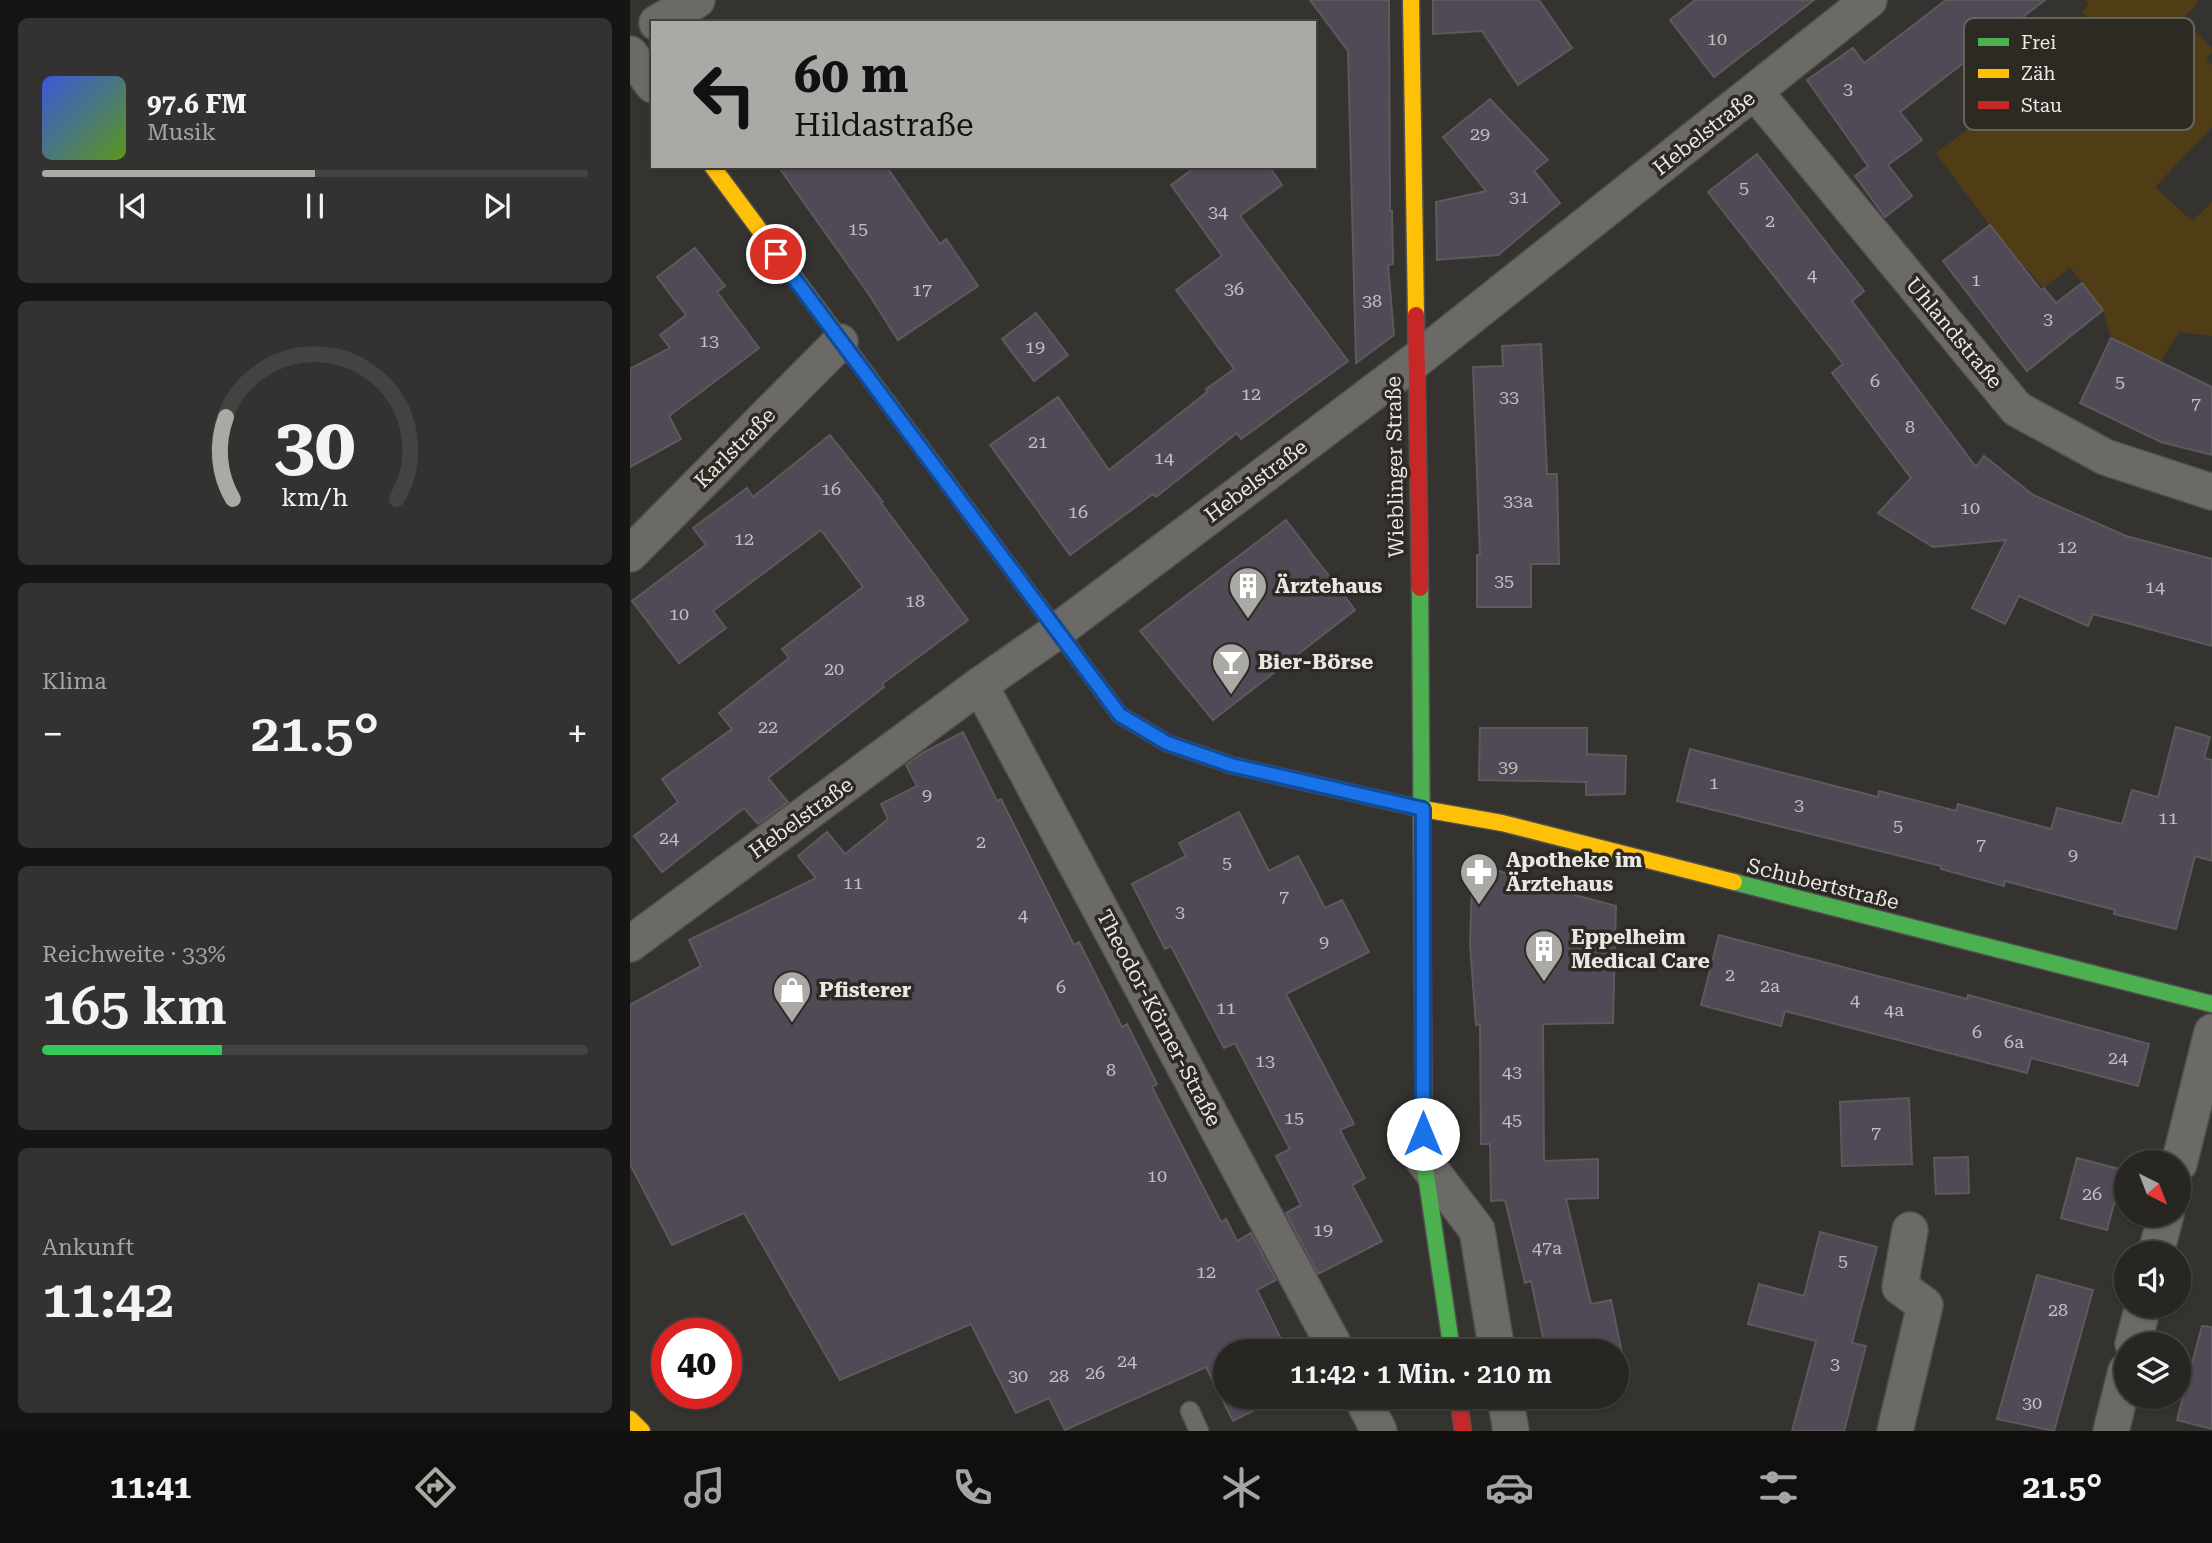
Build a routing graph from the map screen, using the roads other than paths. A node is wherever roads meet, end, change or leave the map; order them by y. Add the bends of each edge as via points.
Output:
1 (697, 0) edge
2 (1411, 0) edge
3 (1869, 0) edge
4 (660, 21) edge
5 (651, 26) edge
6 (630, 36) edge
7 (630, 54) edge
8 (651, 82) edge
9 (1755, 92) junction
10 (713, 168) edge
11 (841, 342) junction
12 (1415, 361) junction
13 (2212, 492) edge
14 (630, 554) edge
15 (1056, 632) junction
16 (980, 685) junction
17 (1423, 809) junction
18 (630, 944) edge
19 (2212, 1004) edge
20 (2212, 1032) edge
21 (2182, 1150) edge
22 (1424, 1161) junction
23 (1910, 1230) dead end
24 (1331, 1339) edge
25 (1450, 1339) edge
26 (1495, 1339) edge
27 (1368, 1409) edge
28 (1460, 1409) edge
29 (1507, 1409) edge
30 (2116, 1409) edge
31 (1190, 1411) dead end
32 (630, 1419) edge
33 (642, 1431) edge
34 (1199, 1431) edge
35 (1379, 1431) edge
36 (1463, 1431) edge
37 (1511, 1431) edge
38 (1895, 1431) edge
39 (2111, 1431) edge

1 - 4 street
2 - 12 main road, Wieblinger Straße
3 - 9 street, Hebelstraße
5 - 6 street
7 - 8 street
9 - 12 street, Hebelstraße
9 - 13 street, Uhlandstraße via 2017,408 2105,457
10 - 11 main road, Schubertstraße
11 - 14 street, Karlstraße
11 - 15 main road, Schubertstraße
12 - 15 street, Hebelstraße
12 - 17 main road, Wieblinger Straße
15 - 16 street, Hebelstraße
15 - 17 main road, Schubertstraße via 1120,715 1167,743 1231,765
16 - 18 street, Hebelstraße
16 - 24 street, Theodor-Körner-Straße
17 - 19 main road, Schubertstraße via 1502,823
17 - 22 main road, Wieblinger Straße
20 - 21 street
22 - 25 main road, Wieblinger Straße
22 - 26 street via 1477,1230
23 - 38 street via 1900,1287 1925,1305
27 - 35 street
28 - 36 main road
29 - 37 street
30 - 39 street
31 - 34 lane
32 - 33 main road

